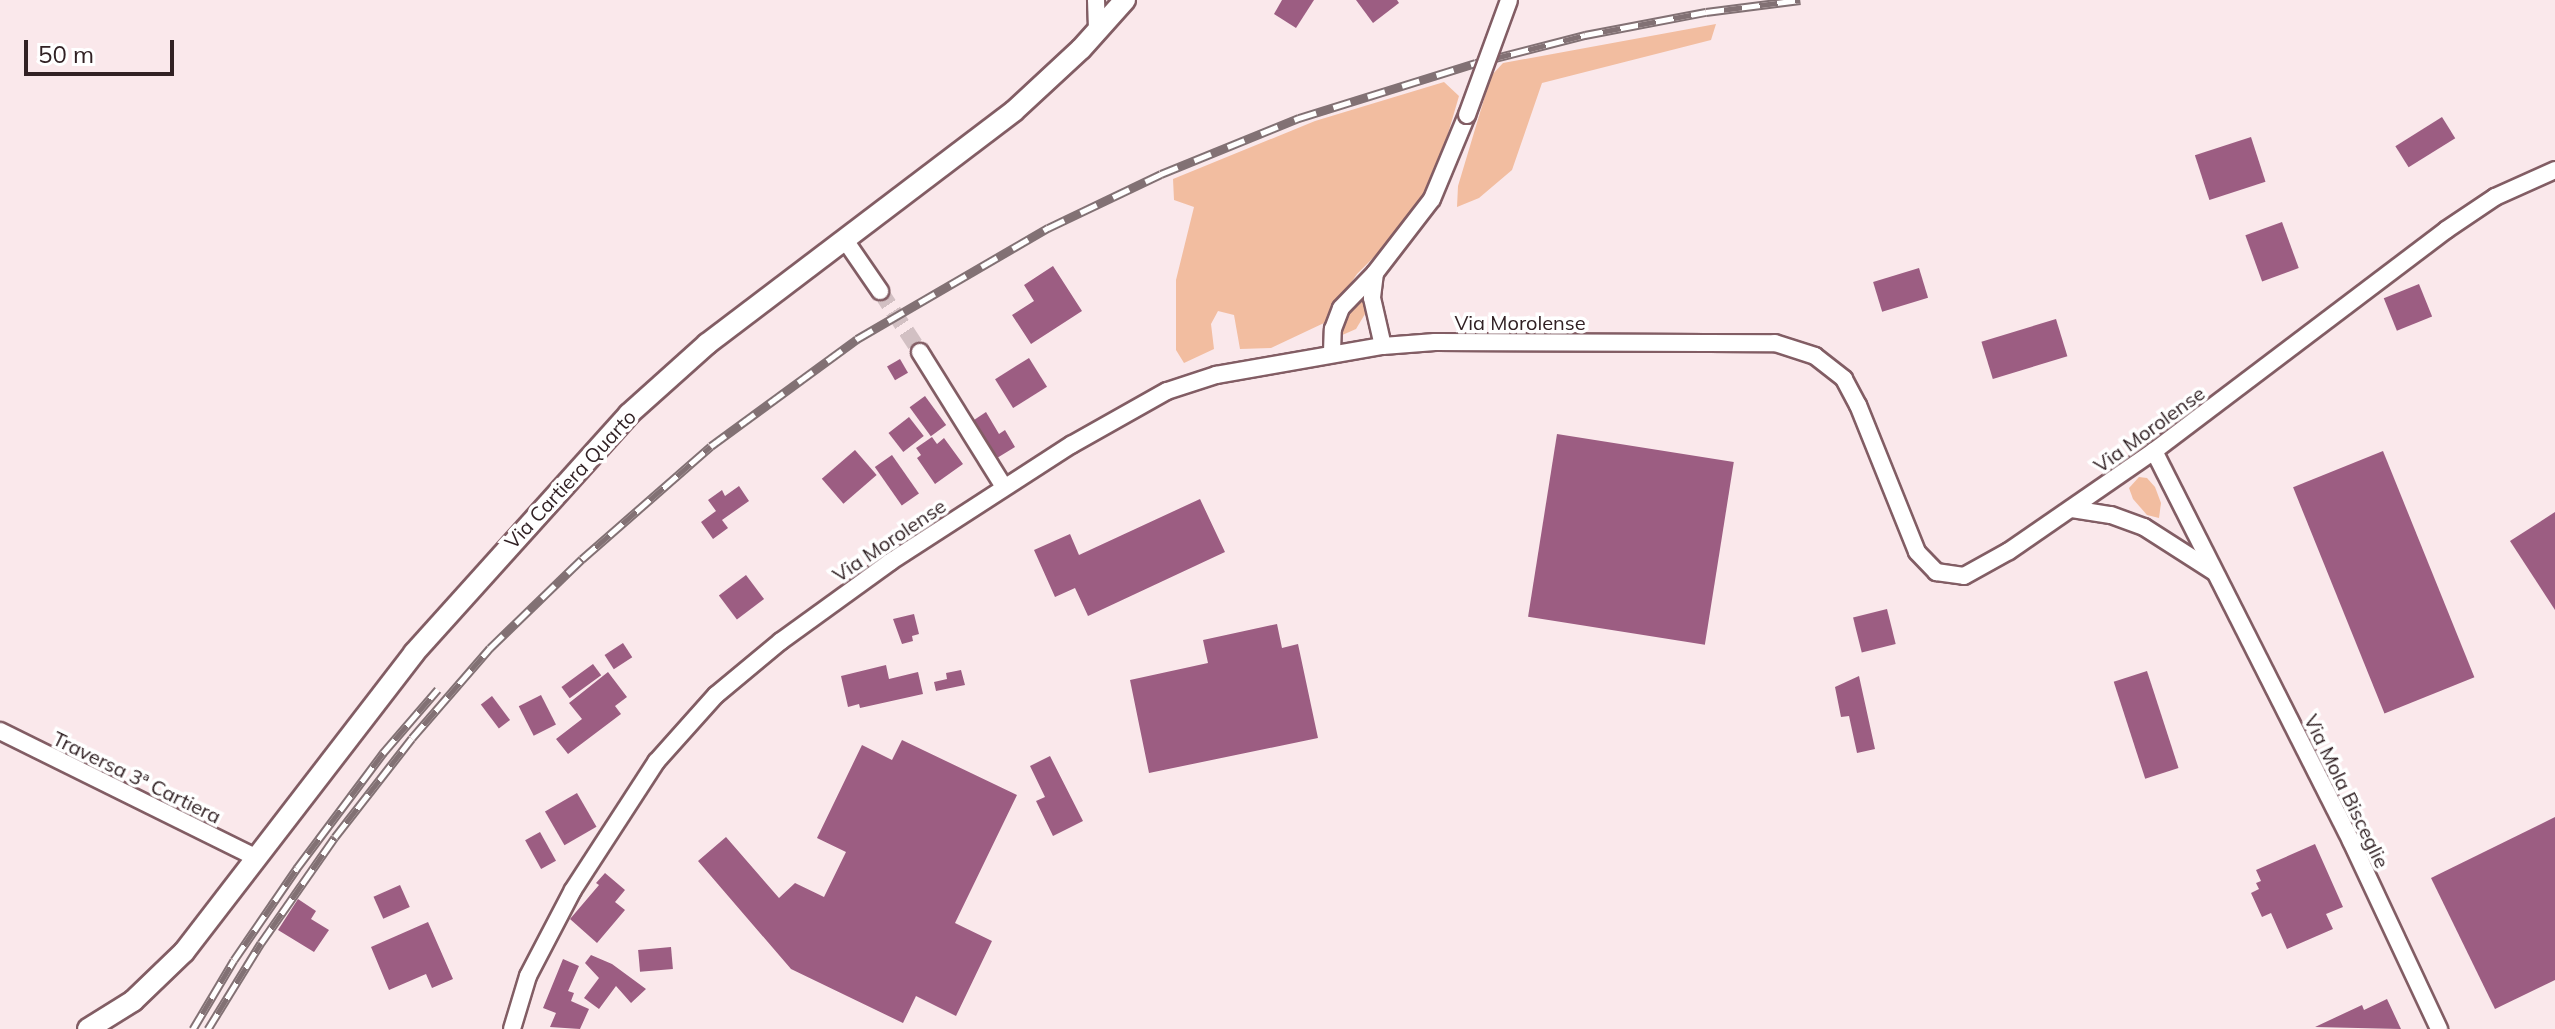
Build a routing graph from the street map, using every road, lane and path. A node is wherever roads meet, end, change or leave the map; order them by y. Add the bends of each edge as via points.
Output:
1 (1096, 0) edge
2 (1125, 0) edge
3 (1509, 0) edge
4 (1097, 30) junction
5 (2555, 170) edge
6 (845, 240) junction
7 (1375, 273) junction
8 (880, 291) tunnel mouth
9 (1383, 346) junction
10 (920, 352) tunnel mouth
11 (1332, 352) junction
12 (2154, 451) junction
13 (1004, 487) junction
14 (2072, 509) junction
15 (2215, 572) junction
16 (0, 731) edge
17 (257, 858) junction
18 (88, 1029) edge
19 (512, 1029) edge
20 (2439, 1029) edge

1 - 4 street
2 - 4 street, Via Cartiera Quarto
3 - 7 street, bridge via 1437,190
4 - 6 street, Via Cartiera Quarto via 1014,111
5 - 12 street, Via Morolense via 2495,197 2446,230
6 - 8 street
6 - 17 street, Via Cartiera Quarto via 684,364 609,435 432,632
7 - 9 street via 1372,298
7 - 11 street via 1338,314
9 - 11 street, Via Morolense
9 - 14 street, Via Morolense via 1760,342 1805,352 1848,385 1917,552 1942,575 1964,576 1983,568
10 - 13 street
11 - 13 street, Via Morolense via 1216,375 1167,391
12 - 14 street, Via Morolense
12 - 15 street, Via Mola Bisceglie
13 - 19 street, Via Morolense via 793,631 691,720 627,804 557,917 528,976
14 - 15 street via 2144,527
15 - 20 street, Via Mola Bisceglie
16 - 17 street, Traversa 3ª Cartiera
17 - 18 street, Via Cartiera Quarto via 171,966 133,1001

